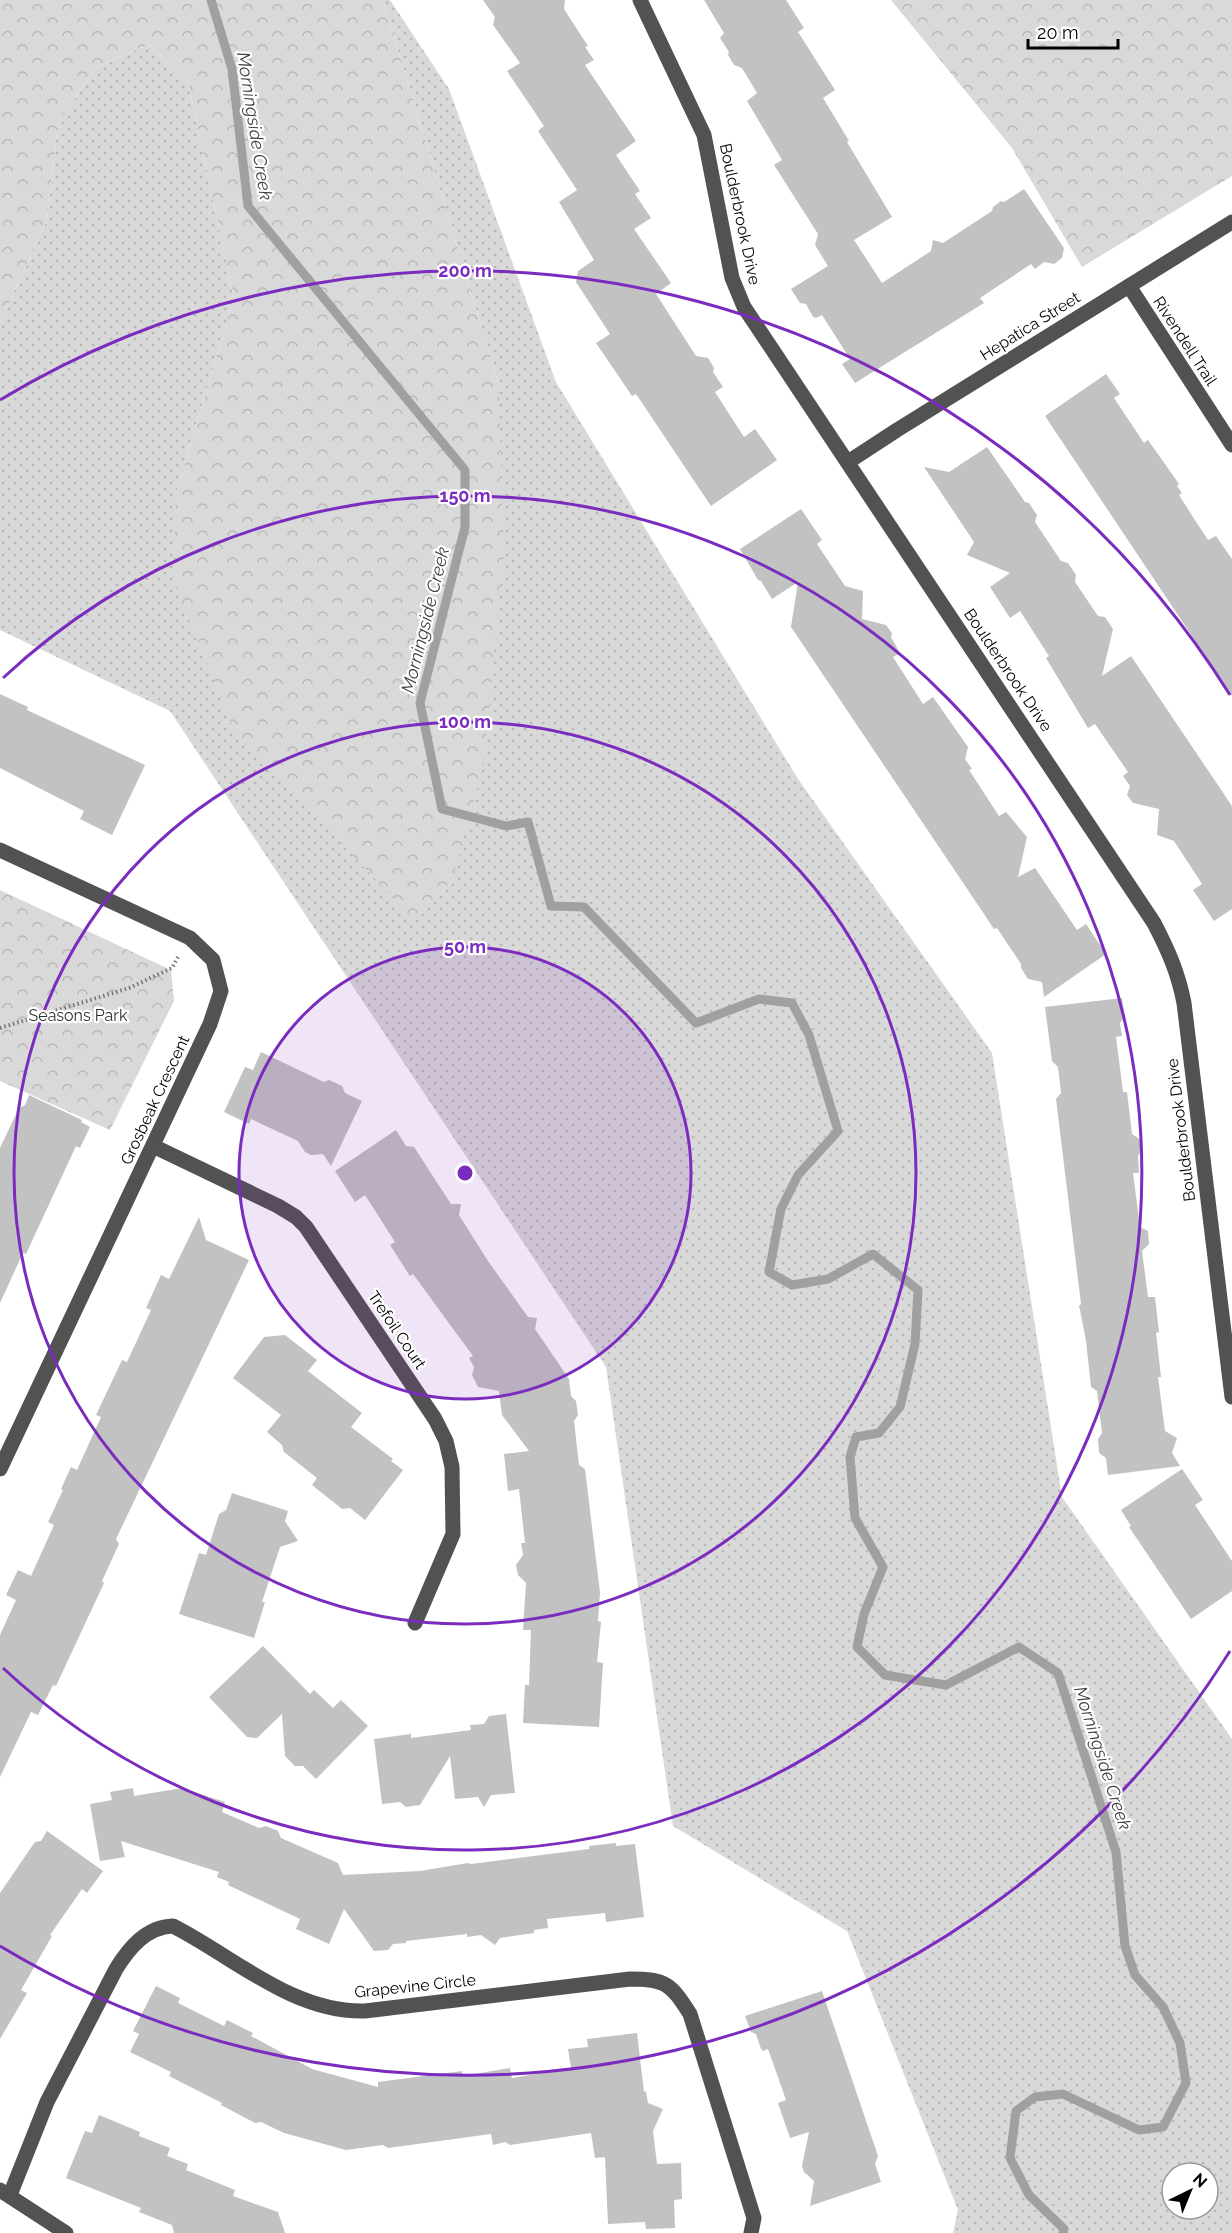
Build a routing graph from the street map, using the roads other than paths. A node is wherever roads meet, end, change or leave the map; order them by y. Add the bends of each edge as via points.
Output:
1 (640, 0) edge
2 (1232, 222) edge
3 (1129, 286) junction
4 (1232, 446) edge
5 (848, 462) junction
6 (0, 850) edge
7 (153, 1146) junction
8 (1232, 1397) edge
9 (0, 1469) edge
10 (415, 1623) dead end
11 (5, 2193) edge
12 (66, 2233) edge
13 (751, 2233) edge

1 - 5 street, Boulderbrook Drive via 704,135 732,278 744,307
2 - 3 street, Hepatica Street
3 - 4 street, Rivendell Trail
3 - 5 street, Hepatica Street
5 - 8 street, Boulderbrook Drive via 1154,923 1179,976
6 - 7 street, Grosbeak Crescent via 190,938 213,960 221,991 210,1024
7 - 9 street, Grosbeak Crescent
7 - 10 street, Trefoil Court via 296,1217 435,1419 446,1441 452,1467 453,1533
11 - 12 street, Grapevine Circle
11 - 13 street, Grapevine Circle via 116,1969 128,1950 148,1933 159,1926 173,1926 293,1995 345,2011 630,1979 654,1979 671,1987 690,2014 754,2218

